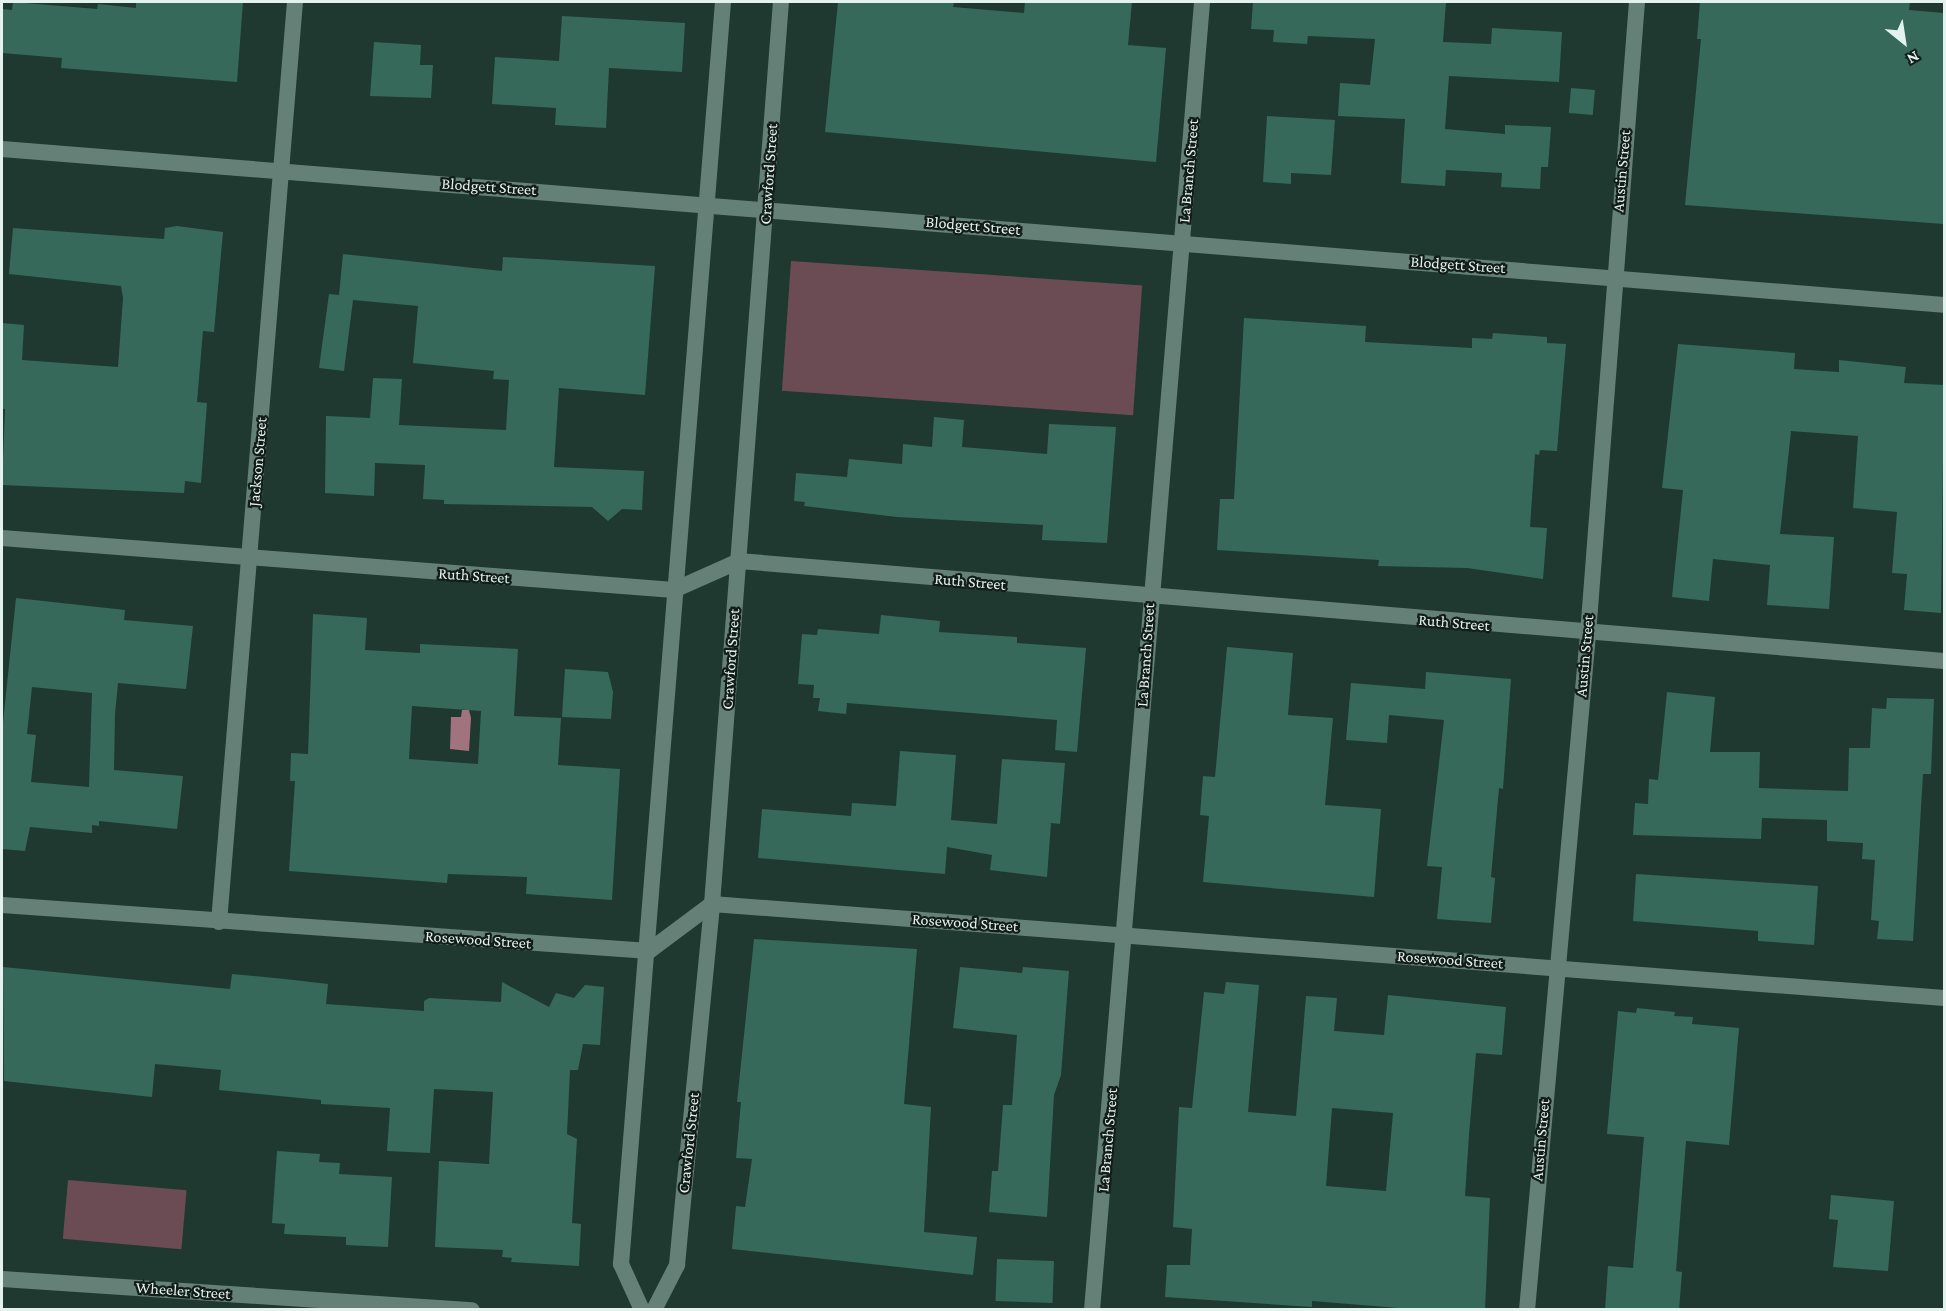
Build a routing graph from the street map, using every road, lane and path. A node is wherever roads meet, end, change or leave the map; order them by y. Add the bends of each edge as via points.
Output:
1 (295, 2) edge
2 (723, 2) edge
3 (782, 2) edge
4 (1202, 2) edge
5 (1637, 2) edge
6 (2, 150) edge
7 (282, 171) junction
8 (707, 204) junction
9 (766, 208) junction
10 (1183, 244) junction
11 (1613, 277) junction
12 (1944, 305) edge
13 (2, 538) edge
14 (250, 560) junction
15 (739, 561) junction
16 (674, 590) junction
17 (1150, 598) junction
18 (1588, 634) junction
19 (1944, 661) edge
20 (712, 904) junction
21 (2, 905) edge
22 (219, 922) junction
23 (1127, 936) junction
24 (649, 951) junction
25 (1556, 967) junction
26 (1944, 998) edge
27 (2, 1279) edge
28 (472, 1310) edge
29 (642, 1310) edge
30 (654, 1310) edge
31 (1092, 1310) edge
32 (1527, 1310) edge

1 - 7 street, Jackson Street
2 - 8 street
3 - 9 street, Crawford Street
4 - 10 street, La Branch Street
5 - 11 street, Austin Street
6 - 7 street, Blodgett Street
7 - 8 street, Blodgett Street
7 - 14 street, Jackson Street
8 - 9 street, Blodgett Street
8 - 16 street
9 - 10 street, Blodgett Street
9 - 15 street, Crawford Street
10 - 11 street, Blodgett Street
10 - 17 street, La Branch Street
11 - 12 street, Blodgett Street
11 - 18 street, Austin Street
13 - 14 street, Ruth Street
14 - 16 street, Ruth Street
14 - 22 street, Jackson Street
15 - 16 street, Ruth Street
15 - 17 street, Ruth Street
15 - 20 street, Crawford Street
16 - 24 street
17 - 18 street, Ruth Street
17 - 23 street, La Branch Street
18 - 19 street, Ruth Street
18 - 25 street, Austin Street
20 - 23 street, Rosewood Street
20 - 24 street
20 - 30 street, Crawford Street via 677,1265
21 - 22 street, Rosewood Street
22 - 24 street, Rosewood Street
23 - 25 street, Rosewood Street
23 - 31 street, La Branch Street
24 - 29 street via 621,1263
25 - 26 street, Rosewood Street
25 - 32 street, Austin Street
27 - 28 street, Wheeler Street

